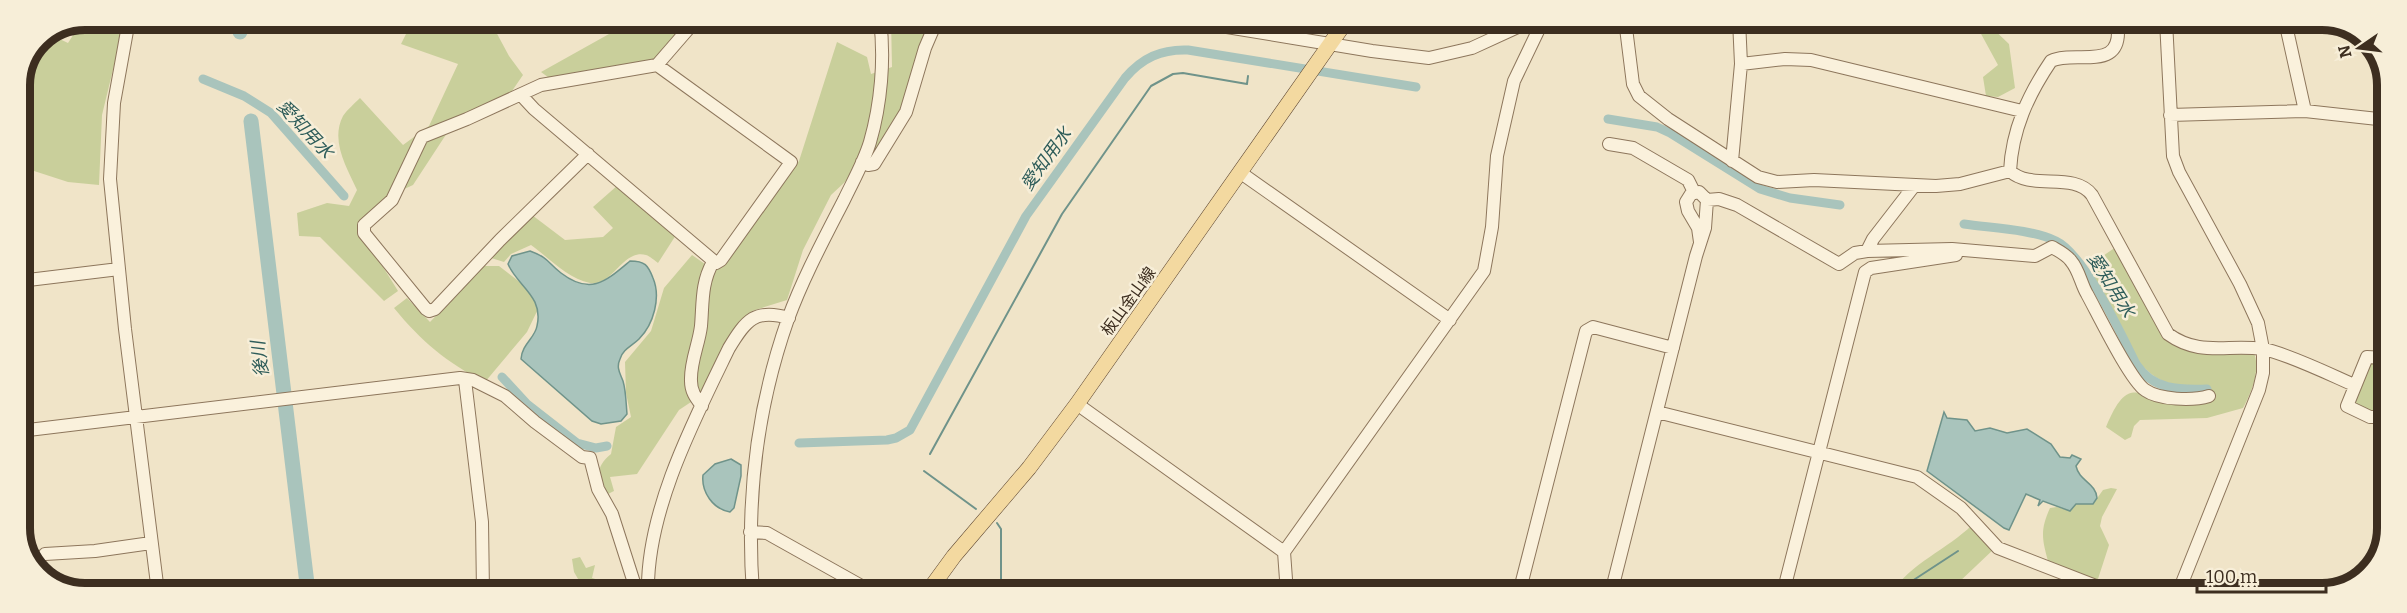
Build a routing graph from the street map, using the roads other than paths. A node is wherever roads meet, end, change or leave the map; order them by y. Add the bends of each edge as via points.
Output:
1 (127, 30) edge
2 (687, 30) edge
3 (880, 30) edge
4 (933, 30) edge
5 (1245, 30) edge
6 (1340, 30) edge
7 (1512, 30) edge
8 (1538, 30) edge
9 (1626, 30) edge
10 (1739, 30) edge
11 (2119, 30) edge
12 (2166, 30) edge
13 (2287, 30) edge
14 (1331, 44) junction
15 (1741, 64) junction
16 (657, 65) junction
17 (521, 94) junction
18 (2022, 111) junction
19 (2306, 111) junction
20 (2170, 115) junction
21 (2377, 119) edge
22 (1609, 144) dead end
23 (588, 153) junction
24 (1732, 161) junction
25 (862, 162) junction
26 (2010, 171) junction
27 (1241, 173) junction
28 (1914, 186) junction
29 (1694, 192) junction
30 (1707, 200) junction
31 (1700, 242) junction
32 (1868, 250) junction
33 (1970, 250) junction
34 (716, 263) junction
35 (119, 269) junction
36 (30, 280) edge
37 (789, 318) junction
38 (1450, 320) junction
39 (1673, 348) junction
40 (2263, 349) junction
41 (2377, 358) edge
42 (465, 380) junction
43 (2354, 386) junction
44 (2209, 396) dead end
45 (1077, 404) junction
46 (702, 406) junction
47 (1657, 412) junction
48 (136, 417) junction
49 (2377, 417) edge
50 (30, 430) edge
51 (1818, 453) junction
52 (750, 532) junction
53 (151, 543) junction
54 (1284, 552) junction
55 (45, 554) dead end
56 (157, 583) edge
57 (483, 583) edge
58 (634, 583) edge
59 (649, 583) edge
60 (753, 583) edge
61 (856, 583) edge
62 (934, 583) edge
63 (1286, 583) edge
64 (1522, 583) edge
65 (1614, 583) edge
66 (1786, 583) edge
67 (2088, 583) edge
68 (2182, 583) edge

1 - 35 street via 114,103 111,168
2 - 16 street
3 - 25 street via 879,87 870,141
4 - 25 street via 906,112 874,164
5 - 14 street
6 - 14 main road, 板山金山線
7 - 14 street via 1472,48 1441,56 1416,57
8 - 38 street via 1514,81 1497,156 1492,227 1484,271
9 - 24 street via 1633,84 1639,96
10 - 15 street
11 - 18 street via 2118,41 2106,53 2091,59 2051,61
12 - 20 street
13 - 19 street
14 - 27 main road, 板山金山線
15 - 18 street via 1811,60
15 - 24 street
16 - 17 street via 541,85
16 - 34 street via 790,162
17 - 23 street
17 - 23 street via 422,137 392,200 364,225 364,233 426,309 435,309
18 - 26 street via 2011,150
19 - 20 street
19 - 21 street
20 - 40 street via 2173,156 2179,172 2258,323
22 - 29 street via 1633,148 1688,180
23 - 34 street
24 - 28 street via 1748,172 1777,182 1814,180
25 - 37 street
26 - 28 street via 1960,184
26 - 40 street via 2023,178 2088,190 2168,334 2175,339 2205,349
27 - 38 street
27 - 45 main road, 板山金山線
28 - 32 street
29 - 30 street via 1703,194
29 - 31 street via 1686,206 1698,228
30 - 31 street via 1706,228
30 - 32 street via 1727,200 1839,264
31 - 39 street
32 - 33 street
33 - 44 street via 2035,256 2052,247 2076,268 2131,373 2146,390 2185,399
33 - 51 street via 1865,272
34 - 46 street via 713,262 704,283 701,326 693,356 692,393
35 - 36 street
35 - 48 street
37 - 46 street via 765,313 747,323 729,348
37 - 52 street via 772,370 759,434
38 - 54 street
39 - 47 street
39 - 64 street via 1593,327 1586,331
40 - 43 street
40 - 68 street via 2259,390
41 - 43 street via 2367,357
42 - 48 street
42 - 57 street via 482,522
42 - 58 street via 505,396 582,457 590,458
43 - 49 street via 2347,406
45 - 54 street
45 - 62 main road, 板山金山線
46 - 59 street via 665,498 652,546
47 - 51 street
47 - 65 street
48 - 50 street
48 - 53 street
51 - 66 street
51 - 67 street via 1917,477 1960,508 1998,548
52 - 60 street
52 - 61 street via 767,533
53 - 55 street
53 - 56 street
54 - 63 street

